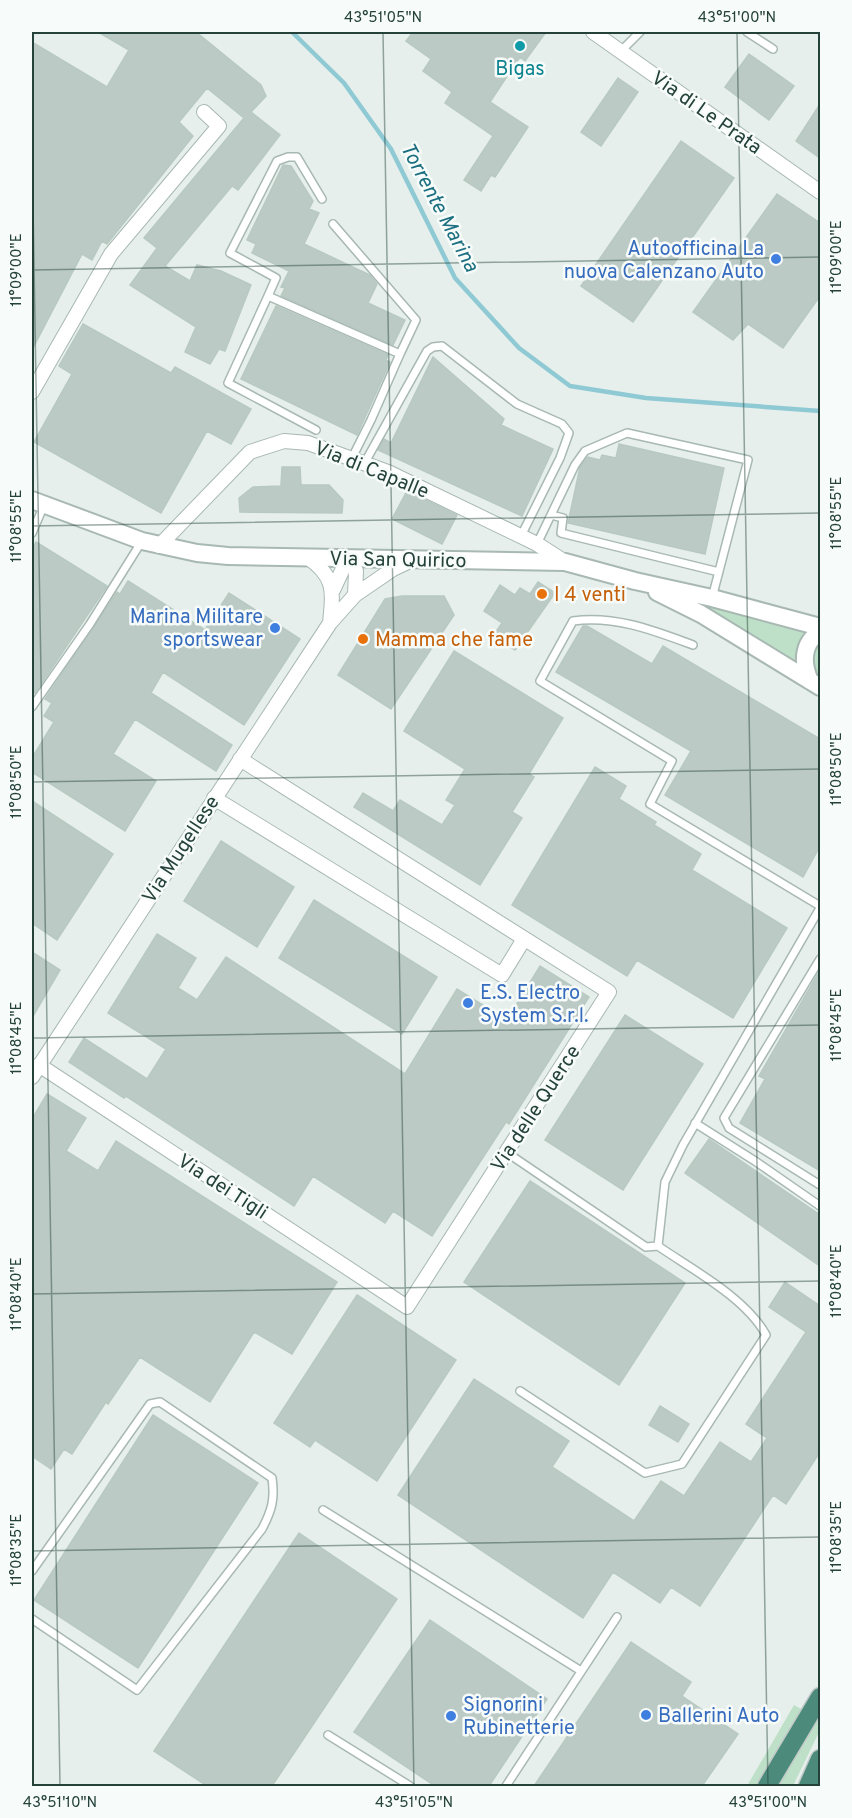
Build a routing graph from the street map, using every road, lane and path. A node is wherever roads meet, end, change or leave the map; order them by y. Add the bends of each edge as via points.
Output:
1 (593, 32) edge
2 (640, 32) edge
3 (747, 32) edge
4 (773, 49) dead end
5 (621, 51) junction
6 (204, 112) dead end
7 (820, 192) edge
8 (322, 200) dead end
9 (333, 224) dead end
10 (268, 296) junction
11 (400, 354) junction
12 (32, 392) edge
13 (316, 430) dead end
14 (357, 462) junction
15 (38, 502) edge
16 (551, 515) junction
17 (32, 533) edge
18 (521, 536) junction
19 (142, 541) junction
20 (537, 544) junction
21 (159, 546) junction
22 (307, 557) junction
23 (348, 558) junction
24 (414, 559) junction
25 (565, 562) junction
26 (720, 572) junction
27 (634, 581) junction
28 (333, 590) junction
29 (355, 595) junction
30 (712, 598) junction
31 (330, 623) junction
32 (820, 630) edge
33 (693, 645) dead end
34 (815, 684) edge
35 (32, 707) edge
36 (240, 759) junction
37 (214, 798) junction
38 (820, 907) edge
39 (524, 939) junction
40 (820, 959) edge
41 (35, 1071) edge
42 (695, 1123) junction
43 (506, 1152) junction
44 (820, 1185) edge
45 (820, 1206) edge
46 (658, 1246) junction
47 (407, 1307) joint
48 (520, 1391) dead end
49 (323, 1510) dead end
50 (32, 1572) edge
51 (617, 1617) dead end
52 (32, 1619) edge
53 (581, 1671) junction
54 (820, 1697) edge
55 (328, 1735) dead end
56 (820, 1759) edge
57 (410, 1786) edge
58 (506, 1786) edge
59 (767, 1786) edge
60 (808, 1786) edge

1 - 5 street, Via di Le Prata
2 - 5 lane
3 - 4 lane
5 - 7 street, Via di Le Prata
6 - 12 street via 219,126 111,254
8 - 10 lane via 297,157 277,161 230,253 276,278
9 - 11 lane via 416,320
10 - 11 lane
10 - 13 lane via 228,383
11 - 14 lane
14 - 18 street, Via di Capalle via 397,476
14 - 18 lane via 427,351 442,346 517,404 562,424 569,433
14 - 21 street, Via di Capalle via 308,443 284,441 250,452
15 - 17 lane
15 - 19 street
16 - 20 lane
16 - 26 lane via 563,518 561,533
16 - 26 lane via 585,452 627,433 748,460
18 - 20 street, Via di Capalle
19 - 21 street
19 - 35 lane
20 - 25 street, Via di Capalle
21 - 22 street, Via San Quirico via 228,556
22 - 23 street, Via San Quirico
22 - 28 street via 321,568
23 - 24 street, Via San Quirico
23 - 28 street, Via Mugellese
23 - 29 street via 356,571
24 - 25 street, Via San Quirico
24 - 29 street, Via Mugellese
25 - 27 street, Via San Quirico
26 - 30 lane
27 - 30 street, Via San Quirico
27 - 34 street, Via San Quirico via 701,614
28 - 31 street, Via Mugellese
29 - 31 street, Via Mugellese
30 - 32 street, Via San Quirico
31 - 36 street, Via Mugellese
32 - 34 street via 804,657 804,668
33 - 38 lane via 621,622 592,618 573,621 540,681 672,761 650,804
36 - 37 street, Via Mugellese
36 - 39 street, Via delle Querce
37 - 39 street via 502,975
37 - 41 street, Via Mugellese
38 - 42 lane
39 - 43 street, Via delle Querce via 609,993
40 - 44 lane via 724,1118 729,1128
41 - 47 street, Via dei Tigli
42 - 45 lane
42 - 46 lane via 665,1182
43 - 46 lane via 646,1247
43 - 47 street, Via delle Querce
46 - 48 lane via 740,1303 758,1320 766,1335 682,1464 645,1473
49 - 53 lane
50 - 52 lane via 150,1404 160,1402 272,1478 274,1495 262,1529 137,1690
51 - 53 lane
53 - 58 lane
54 - 59 highway
55 - 57 lane
56 - 60 highway

